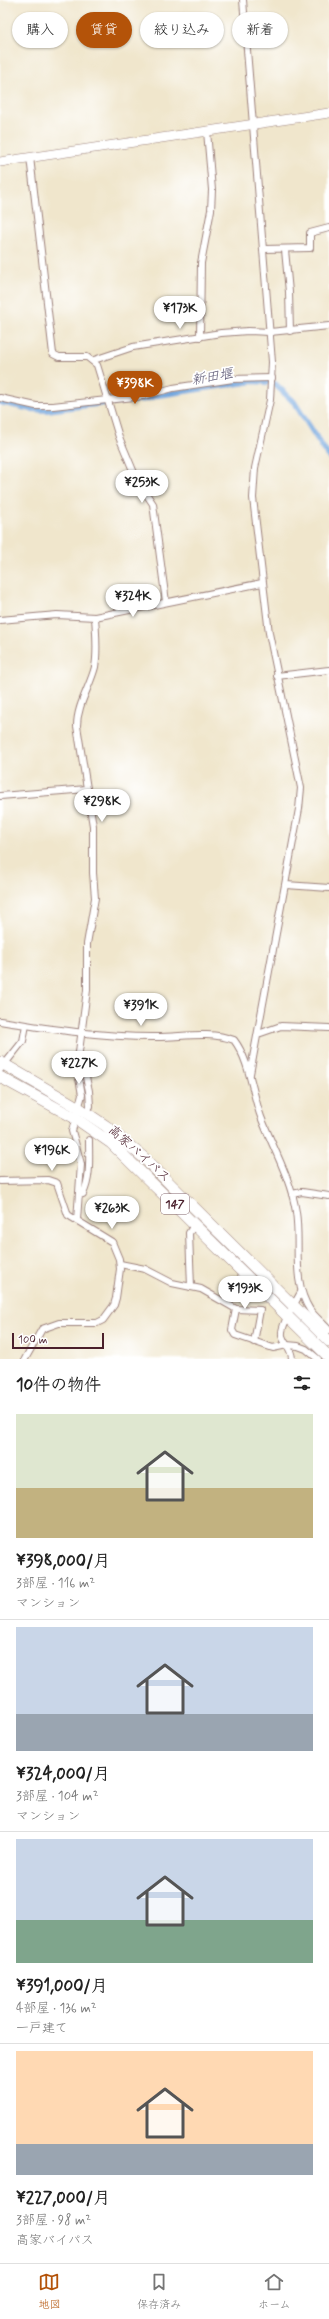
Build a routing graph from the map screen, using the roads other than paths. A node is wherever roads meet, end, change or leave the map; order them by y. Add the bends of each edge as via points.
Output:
1 (243, 0) edge
2 (329, 113) edge
3 (254, 124) junction
4 (207, 131) junction
5 (30, 157) junction
6 (0, 162) edge
7 (329, 228) edge
8 (264, 250) junction
9 (285, 250) junction
10 (329, 326) edge
11 (290, 331) junction
12 (270, 332) junction
13 (200, 336) junction
14 (94, 360) junction
15 (272, 378) junction
16 (0, 398) edge
17 (107, 398) junction
18 (262, 583) junction
19 (166, 602) junction
20 (95, 617) junction
21 (0, 620) edge
22 (329, 670) edge
23 (277, 676) junction
24 (87, 789) junction
25 (0, 796) edge
26 (286, 885) junction
27 (329, 888) edge
28 (0, 1021) edge
29 (26, 1025) junction
30 (329, 1028) edge
31 (81, 1031) junction
32 (258, 1034) junction
33 (78, 1059) junction
34 (1, 1066) edge
35 (250, 1074) junction
36 (0, 1077) edge
37 (81, 1111) junction
38 (89, 1140) dead end
39 (0, 1181) edge
40 (292, 1194) junction
41 (80, 1195) junction
42 (329, 1196) edge
43 (76, 1220) junction
44 (195, 1224) junction
45 (120, 1264) junction
46 (191, 1287) junction
47 (301, 1292) junction
48 (236, 1308) junction
49 (291, 1312) junction
50 (329, 1330) edge
51 (329, 1341) edge
52 (254, 1342) junction
53 (287, 1345) junction
54 (329, 1357) edge
55 (25, 1359) edge
56 (292, 1359) edge
57 (318, 1359) edge

1 - 3 street
2 - 3 street
3 - 4 street
3 - 8 street
4 - 5 street
4 - 13 street via 212,203 201,263
5 - 6 street
5 - 14 street via 54,354 59,357 81,355
7 - 9 street via 310,232 310,248
8 - 9 street
8 - 12 street
9 - 11 street
10 - 11 street
11 - 12 street
12 - 13 street via 241,331
12 - 15 street
13 - 14 street via 133,347
14 - 17 street
15 - 17 street via 233,379 173,388 143,396
15 - 18 street via 253,483
16 - 17 street via 44,406
17 - 19 street via 119,437 137,480 153,504
18 - 19 street
18 - 23 street
19 - 20 street
20 - 21 street via 57,616
20 - 24 street via 95,667 77,715 76,726
22 - 23 street
23 - 26 street via 301,788
24 - 25 street
24 - 31 street via 93,826 96,898 87,944 87,990
26 - 27 street
26 - 32 street
28 - 29 street
29 - 31 street
29 - 34 street via 22,1041
30 - 32 street via 281,1026
31 - 33 street
31 - 35 street via 151,1037 185,1034 229,1038 237,1044
32 - 35 street
33 - 37 street
33 - 37 street via 83,1063 89,1090
34 - 37 highway, 高家バイパス / 147
35 - 40 street via 260,1116
36 - 37 highway, 高家バイパス / 147
37 - 41 street via 72,1131 81,1158
37 - 44 highway, 高家バイパス / 147
37 - 49 highway, 高家バイパス / 147 via 106,1126 143,1157
38 - 41 street via 87,1187 84,1194
39 - 43 street via 53,1181 59,1187 68,1215
40 - 42 street via 302,1192
40 - 47 street via 296,1212
41 - 43 street
43 - 45 street via 112,1242
44 - 46 street via 189,1233
44 - 49 highway, 高家バイパス / 147
45 - 46 street via 145,1269 162,1280
45 - 55 street via 116,1298 106,1317 97,1323 59,1323 42,1329
46 - 48 street via 208,1292
47 - 49 street
47 - 50 street via 311,1311
48 - 52 street via 232,1333
48 - 52 street via 260,1310
49 - 51 highway, 高家バイパス / 147
49 - 53 street via 282,1335
49 - 54 highway, 高家バイパス / 147
52 - 53 street via 273,1348
53 - 56 street via 292,1352
53 - 57 street via 306,1349

